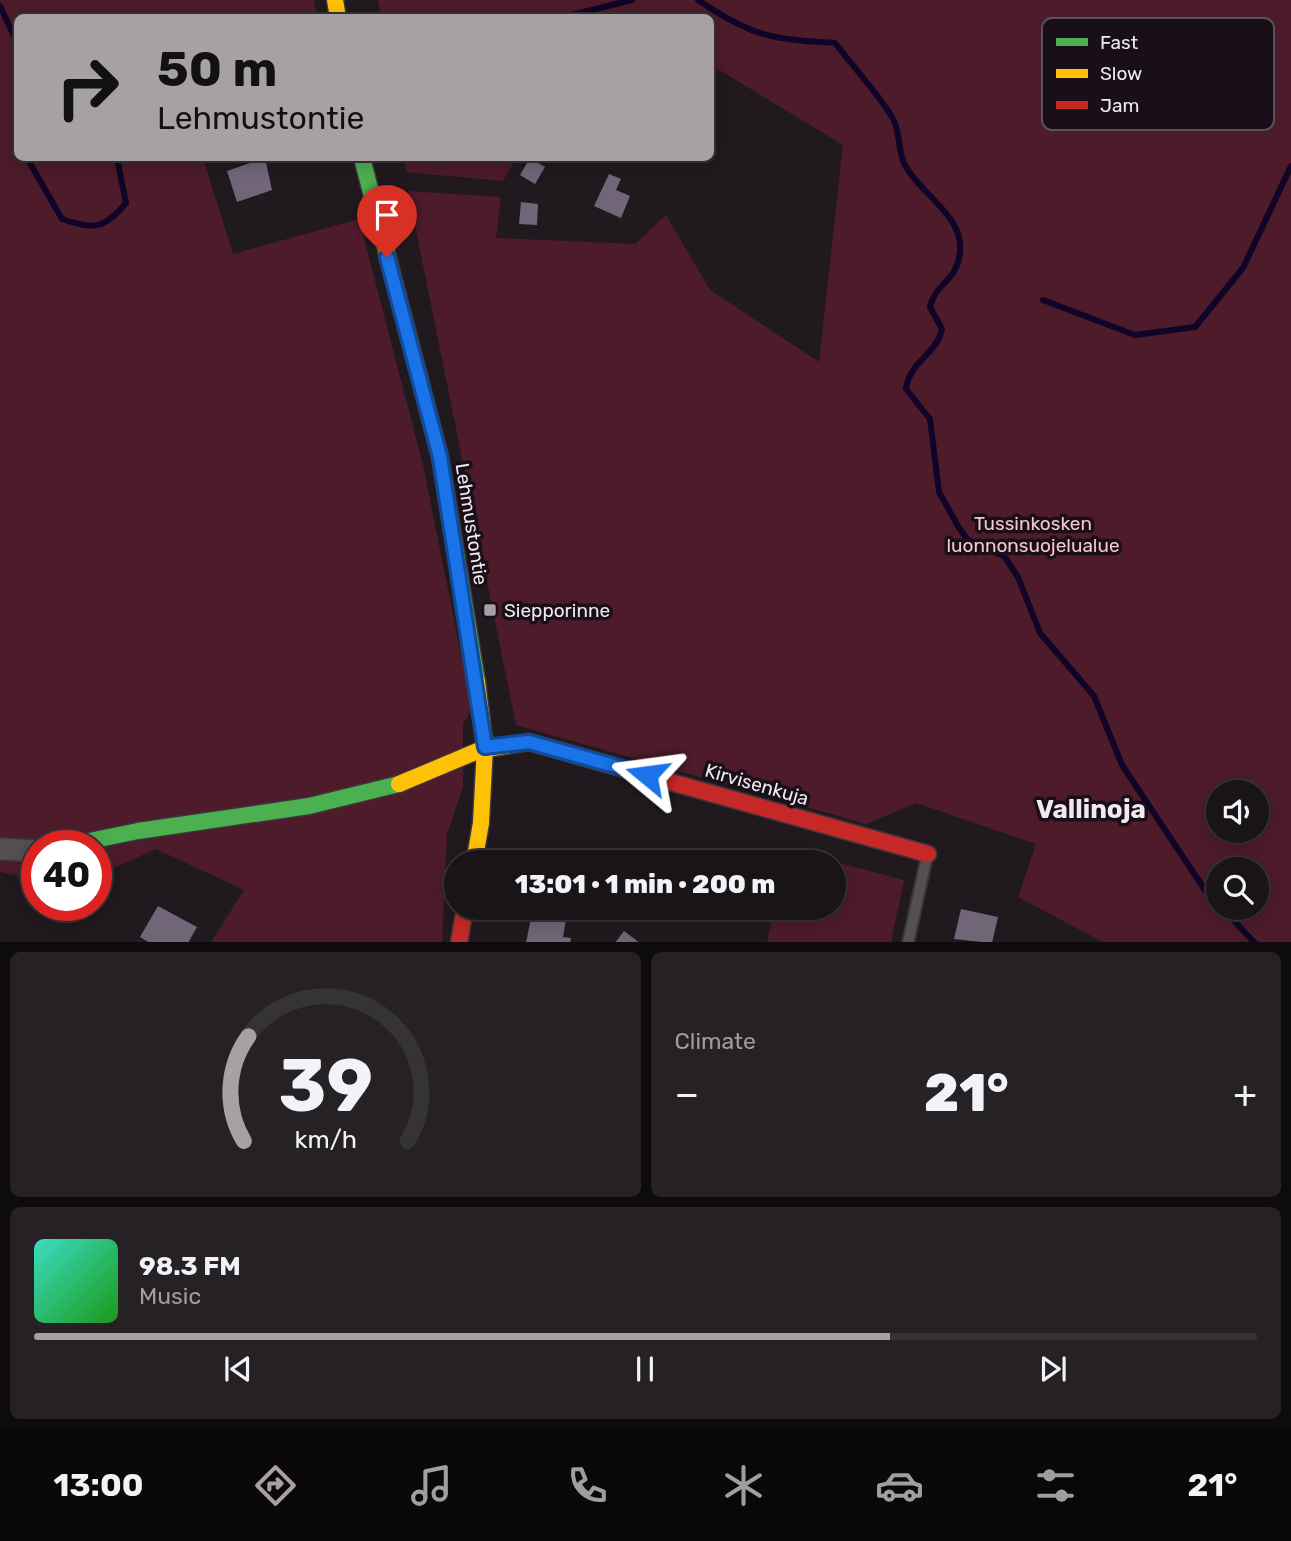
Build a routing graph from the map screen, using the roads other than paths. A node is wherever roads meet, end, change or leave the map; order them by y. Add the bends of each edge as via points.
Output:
1 (363, 161) edge
2 (485, 747) junction
3 (112, 835) edge
4 (0, 849) edge
5 (476, 850) edge
6 (21, 851) edge
7 (928, 854) joint
8 (464, 920) edge
9 (459, 942) edge
10 (908, 942) edge

1 - 2 street, Lehmustontie via 440,457
2 - 3 street via 402,784 343,799
2 - 5 street, Lehmustontie
2 - 7 street, Kirvisenkuja via 529,742
4 - 6 street
7 - 10 lane, Kirvisenkuja
8 - 9 street

